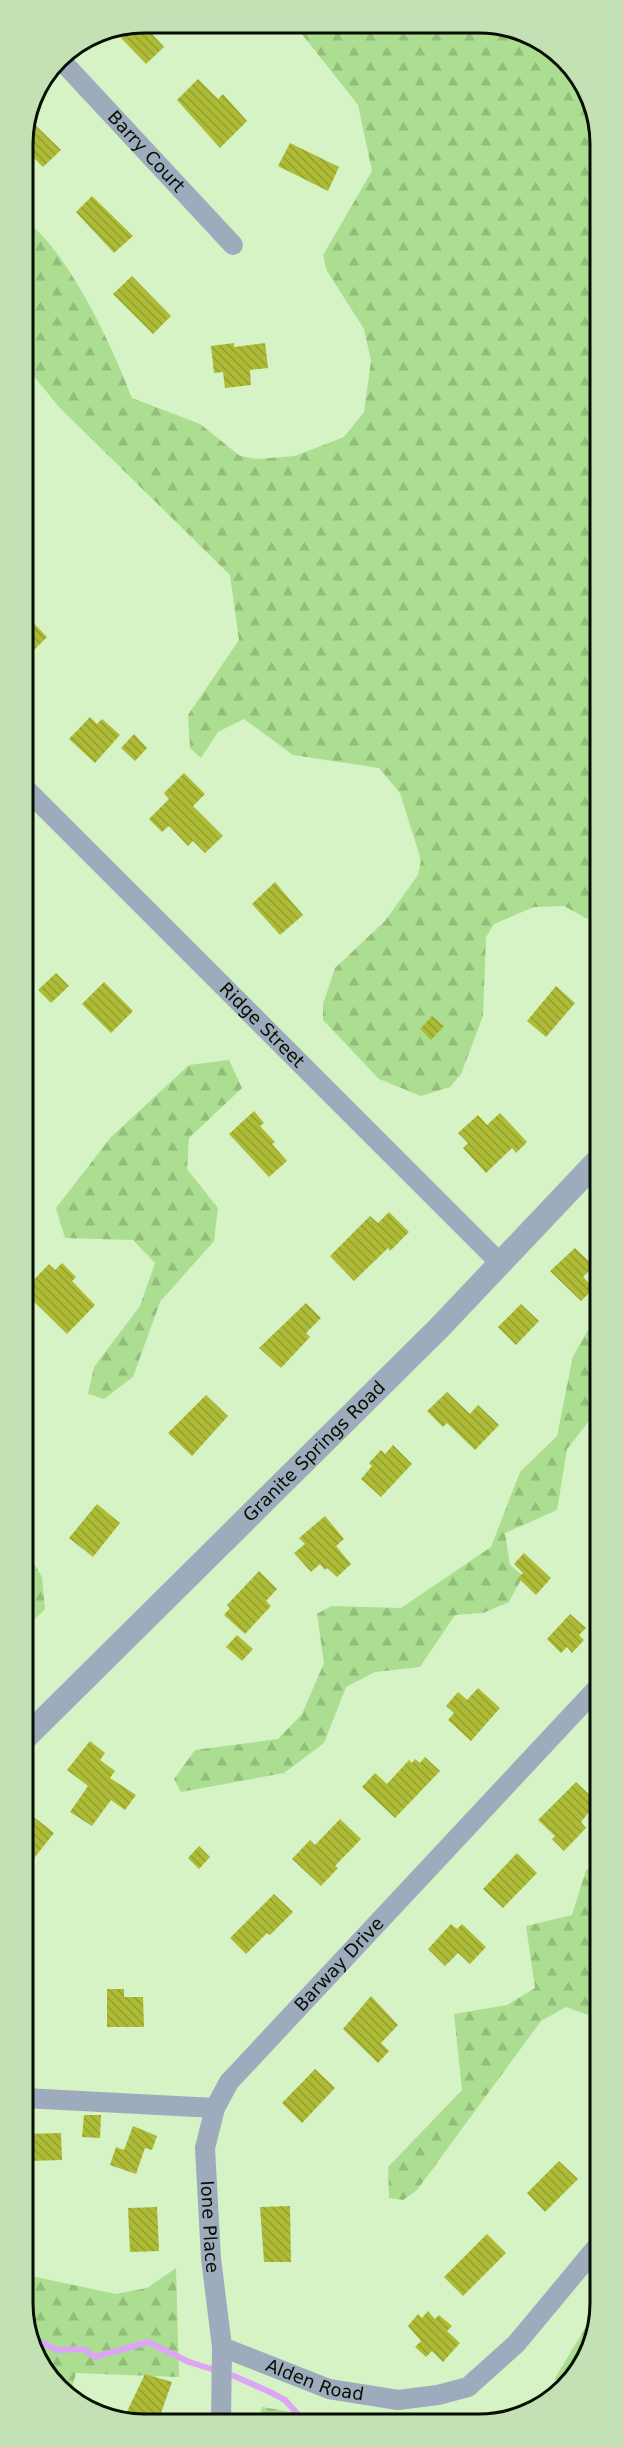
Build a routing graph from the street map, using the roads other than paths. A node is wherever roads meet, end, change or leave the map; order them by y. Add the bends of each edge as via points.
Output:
1 (66, 66) edge
2 (233, 245) dead end
3 (33, 796) edge
4 (590, 1168) edge
5 (500, 1263) junction
6 (590, 1695) edge
7 (33, 1730) edge
8 (33, 2098) edge
9 (215, 2108) junction
10 (590, 2255) edge
11 (222, 2348) junction
12 (221, 2414) edge

1 - 2 street, Barry Court
3 - 5 street, Ridge Street
4 - 5 street, Granite Springs Road
5 - 7 street, Granite Springs Road
6 - 9 street, Barway Drive via 229,2082
8 - 9 street
9 - 11 street, Ione Place via 205,2148 211,2258
10 - 11 street, Alden Road via 516,2344 468,2387 438,2395 398,2400 329,2389
11 - 12 street

